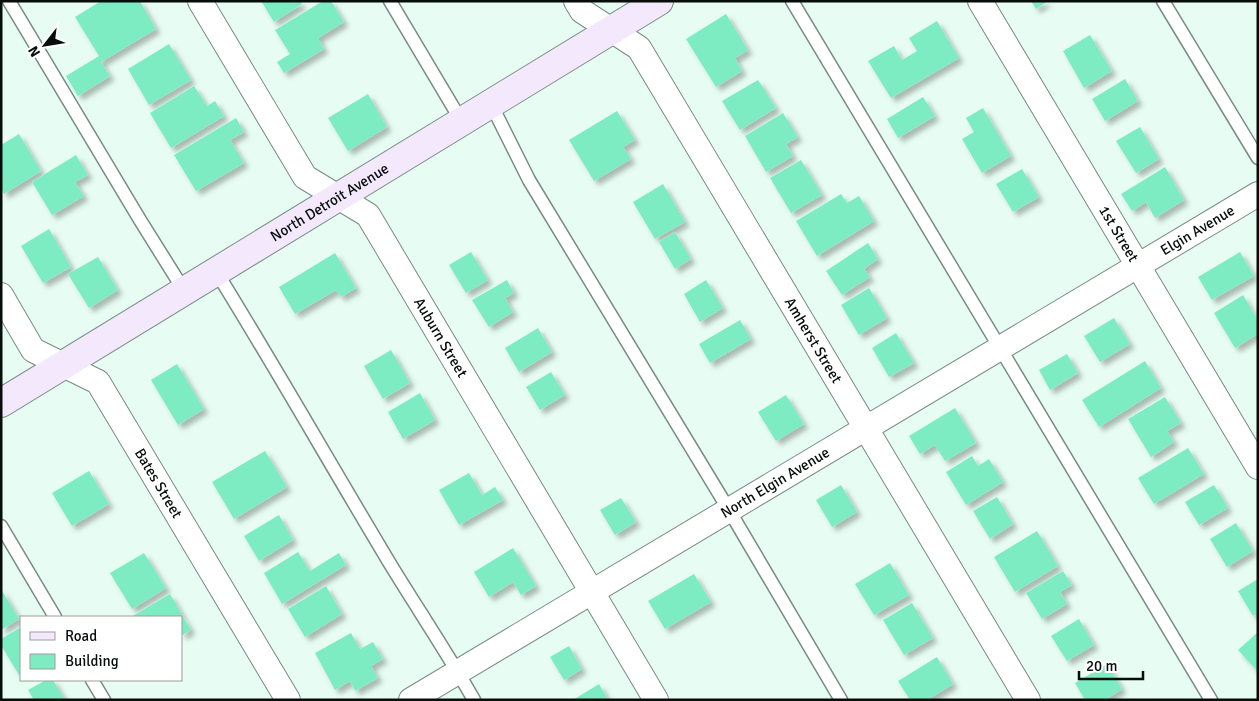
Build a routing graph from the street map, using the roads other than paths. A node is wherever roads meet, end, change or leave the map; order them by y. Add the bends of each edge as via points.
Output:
1 (9, 1) edge
2 (200, 1) edge
3 (390, 1) edge
4 (576, 1) edge
5 (659, 1) edge
6 (792, 1) edge
7 (980, 1) edge
8 (1164, 1) edge
9 (611, 30) junction
10 (491, 104) junction
11 (462, 122) junction
12 (1258, 158) edge
13 (1258, 194) edge
14 (340, 197) junction
15 (1138, 265) junction
16 (216, 272) junction
17 (185, 292) junction
18 (1, 296) edge
19 (1000, 348) junction
20 (64, 366) junction
21 (1, 403) edge
22 (866, 428) junction
23 (1258, 467) edge
24 (729, 510) junction
25 (1, 526) edge
26 (592, 591) junction
27 (54, 616) edge
28 (458, 672) junction
29 (93, 681) edge
30 (104, 700) edge
31 (288, 700) edge
32 (411, 700) edge
33 (474, 700) edge
34 (656, 700) edge
35 (841, 700) edge
36 (1028, 700) edge
37 (1211, 700) edge

1 - 17 lane
2 - 14 street, Auburn Street via 305,177
3 - 11 lane
4 - 9 street, Amherst Street via 582,11
5 - 9 street, North Detroit Avenue
6 - 19 lane
7 - 15 street, 1st Street
8 - 12 lane
9 - 10 street, North Detroit Avenue
9 - 22 street, Amherst Street via 638,48
10 - 11 street, North Detroit Avenue
10 - 24 lane via 529,180
11 - 14 street, North Detroit Avenue
13 - 15 street, Elgin Avenue
14 - 16 street, North Detroit Avenue
14 - 26 street, Auburn Street via 368,215
15 - 19 street, North Elgin Avenue
15 - 23 street, 1st Street
16 - 17 street, North Detroit Avenue
16 - 28 lane
17 - 20 street, North Detroit Avenue
18 - 20 street, Bates Street via 34,350
19 - 22 street, North Elgin Avenue
19 - 37 lane
20 - 21 street, North Detroit Avenue
20 - 31 street, Bates Street via 98,382
22 - 24 street, North Elgin Avenue
22 - 36 street, Amherst Street
24 - 26 street, North Elgin Avenue
24 - 35 lane
25 - 27 lane
26 - 28 street, North Elgin Avenue
26 - 34 street, Auburn Street
28 - 32 street, North Elgin Avenue
28 - 33 lane
29 - 30 lane

